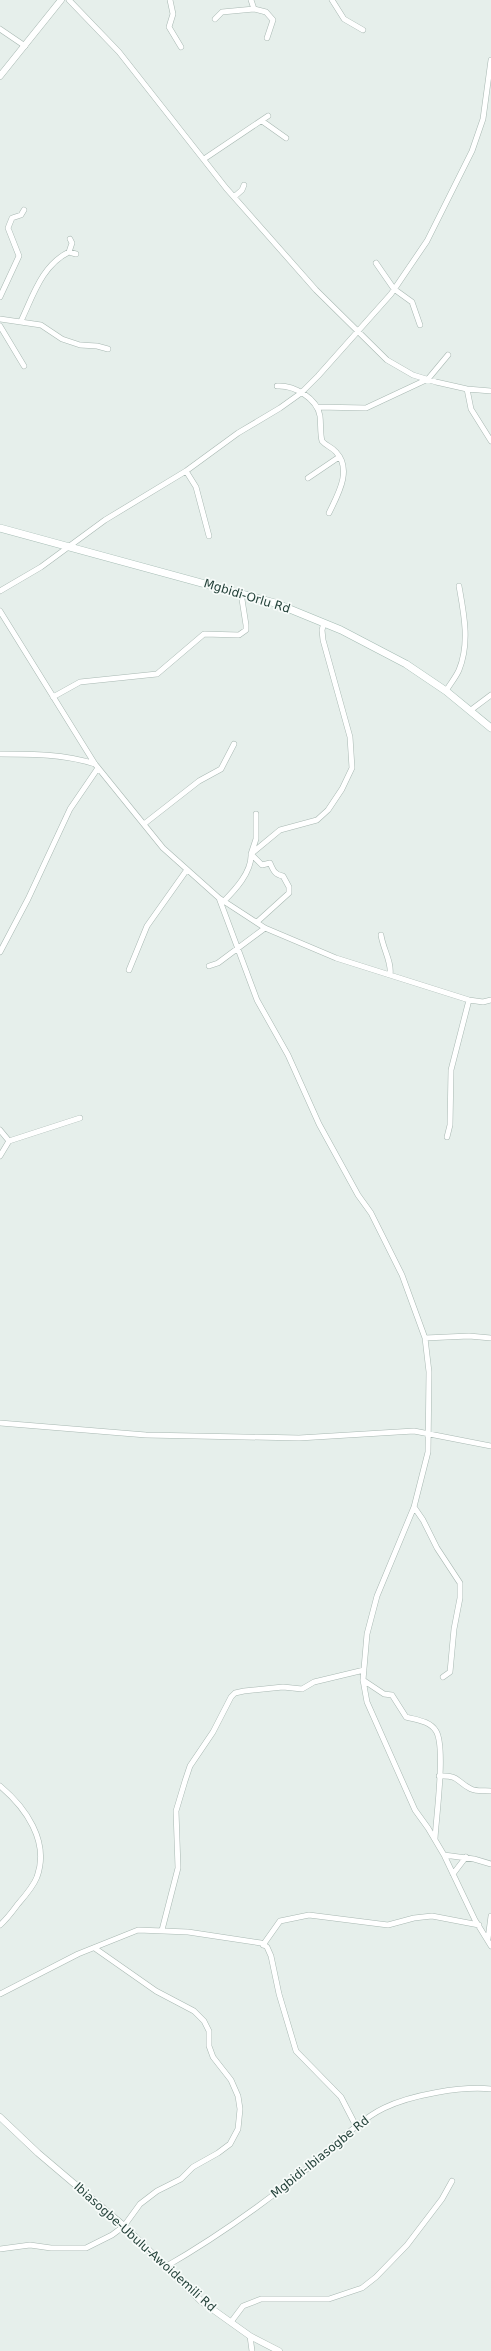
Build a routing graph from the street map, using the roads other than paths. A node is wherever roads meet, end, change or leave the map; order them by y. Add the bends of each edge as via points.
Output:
1 (61, 0) edge
2 (69, 0) edge
3 (170, 0) edge
4 (251, 0) edge
5 (332, 0) edge
6 (254, 8) junction
7 (215, 19) dead end
8 (0, 29) edge
9 (363, 30) dead end
10 (267, 38) dead end
11 (25, 46) junction
12 (181, 47) dead end
13 (491, 60) edge
14 (0, 76) edge
15 (489, 94) edge
16 (268, 116) dead end
17 (262, 121) junction
18 (286, 138) dead end
19 (204, 160) junction
20 (244, 185) dead end
21 (234, 197) junction
22 (24, 210) dead end
23 (70, 239) dead end
24 (69, 252) junction
25 (76, 254) dead end
26 (376, 263) dead end
27 (394, 289) junction
28 (0, 297) edge
29 (0, 319) edge
30 (21, 321) junction
31 (420, 325) dead end
32 (0, 326) edge
33 (358, 330) junction
34 (108, 349) dead end
35 (448, 355) dead end
36 (24, 366) dead end
37 (428, 379) junction
38 (277, 386) dead end
39 (467, 389) junction
40 (491, 391) edge
41 (301, 393) junction
42 (317, 408) junction
43 (491, 441) edge
44 (339, 457) junction
45 (186, 470) junction
46 (308, 478) dead end
47 (329, 513) dead end
48 (0, 528) edge
49 (209, 536) dead end
50 (68, 546) junction
51 (459, 586) dead end
52 (0, 591) edge
53 (241, 593) junction
54 (0, 611) edge
55 (324, 623) junction
56 (446, 691) junction
57 (491, 695) edge
58 (53, 697) junction
59 (471, 710) junction
60 (491, 728) edge
61 (234, 744) dead end
62 (0, 754) edge
63 (97, 766) junction
64 (256, 814) dead end
65 (144, 824) junction
66 (251, 854) junction
67 (186, 871) junction
68 (221, 900) junction
69 (257, 922) junction
70 (265, 928) junction
71 (381, 935) dead end
72 (237, 946) junction
73 (0, 952) edge
74 (209, 966) dead end
75 (129, 970) dead end
76 (390, 975) junction
77 (469, 1000) junction
78 (491, 1000) edge
79 (80, 1118) dead end
80 (0, 1130) edge
81 (447, 1137) dead end
82 (9, 1141) junction
83 (0, 1156) edge
84 (425, 1338) junction
85 (491, 1338) edge
86 (0, 1423) edge
87 (429, 1435) junction
88 (491, 1446) edge
89 (414, 1507) junction
90 (364, 1670) junction
91 (443, 1677) dead end
92 (363, 1680) junction
93 (439, 1776) junction
94 (0, 1786) edge
95 (491, 1791) edge
96 (434, 1840) junction
97 (444, 1855) junction
98 (466, 1857) junction
99 (491, 1864) edge
100 (453, 1874) junction
101 (491, 1916) edge
102 (0, 1925) edge
103 (479, 1925) junction
104 (162, 1930) junction
105 (490, 1941) edge
106 (263, 1945) junction
107 (491, 1946) edge
108 (96, 1949) junction
109 (0, 1994) edge
110 (491, 2089) edge
111 (0, 2117) edge
112 (356, 2126) junction
113 (452, 2181) dead end
114 (124, 2226) junction
115 (0, 2245) edge
116 (8, 2247) junction
117 (0, 2249) edge
118 (165, 2267) junction
119 (230, 2322) junction
120 (250, 2336) junction
121 (252, 2351) edge
122 (279, 2351) edge

1 - 11 street
2 - 19 street via 119,52
3 - 12 street via 173,14 169,27
4 - 6 street
5 - 9 street via 344,20
6 - 7 street via 222,12
6 - 10 street via 266,12 273,20
8 - 11 street
11 - 14 street
13 - 15 street
15 - 27 street via 472,151 427,240
16 - 17 street
17 - 18 street
17 - 19 street
19 - 21 street
20 - 21 street
21 - 33 street via 316,290
22 - 28 street via 21,215 12,218 8,228 19,256
23 - 24 street via 72,243
24 - 25 street
24 - 30 street via 60,256 42,276
26 - 27 street
27 - 31 street via 412,302
27 - 33 street
29 - 30 street
30 - 34 street via 42,325 62,339 80,345
32 - 36 street
33 - 37 street via 387,360 413,375
33 - 41 street
35 - 37 street
37 - 39 street
37 - 42 street via 366,408
38 - 41 street via 291,387
39 - 40 street
39 - 43 street via 471,408
41 - 42 street
41 - 45 street
42 - 44 street via 322,441 335,450
44 - 46 street
44 - 47 street via 344,472 340,490
45 - 49 street via 196,487
45 - 50 street
48 - 50 main road, Mgbidi-Orlu Rd
50 - 52 street via 41,567
50 - 53 main road, Mgbidi-Orlu Rd
51 - 56 street via 466,626 464,649 459,670
53 - 55 main road, Mgbidi-Orlu Rd via 276,603
53 - 58 street via 246,630 239,635 204,634 157,674 80,682
54 - 58 street
55 - 56 main road, Mgbidi-Orlu Rd via 406,664
55 - 66 street via 322,640 350,737 352,768 328,810 317,820 280,830
56 - 59 main road, Mgbidi-Orlu Rd
57 - 59 street
58 - 63 street
59 - 60 main road, Mgbidi-Orlu Rd
61 - 65 street via 221,768 199,781
62 - 63 street via 40,754 81,760
63 - 65 street
63 - 73 street via 70,809
64 - 66 street via 256,839
65 - 67 street
66 - 68 street via 252,862 238,887
66 - 69 street via 262,865 270,864 279,876 283,876 289,887 289,893
67 - 68 street
67 - 75 street via 147,926
68 - 69 street
68 - 72 street
69 - 70 street
70 - 72 street
70 - 76 street via 336,958
71 - 76 street via 383,949 391,968
72 - 74 street via 218,963
72 - 84 street via 257,1000 288,1055 319,1124 358,1195 371,1213 402,1275
76 - 77 street
77 - 78 street
77 - 81 street via 451,1070 450,1125
79 - 82 street
80 - 82 street
82 - 83 street
84 - 85 street
84 - 87 street via 429,1372
86 - 87 street via 146,1435 299,1438 414,1431
87 - 88 street
87 - 89 street via 424,1472
89 - 90 street via 377,1596 367,1634
89 - 91 street via 460,1583 450,1672
90 - 92 street
90 - 104 street via 314,1682 302,1689 283,1687 244,1691 231,1697 213,1732 190,1766 185,1780 176,1811 178,1868
92 - 93 street via 384,1694 392,1695 406,1717 424,1721 437,1732 441,1749
92 - 96 street via 367,1702 414,1810
93 - 95 street via 453,1776 471,1789
93 - 96 street
94 - 102 street via 27,1813 38,1835 40,1860 37,1876 30,1889
96 - 97 street
97 - 98 street
97 - 100 street
98 - 99 street
98 - 100 street
100 - 103 street
101 - 105 street
103 - 105 street
103 - 106 street via 432,1916 388,1925 309,1915 280,1921
104 - 106 street via 232,1938
104 - 108 street via 138,1930
105 - 107 street
106 - 112 street via 271,1956 280,2001 296,2050 340,2097
108 - 109 street via 78,1954
108 - 114 street via 156,1991 194,2011 204,2021 209,2031 211,2052 231,2080 240,2109 238,2129 230,2144 193,2167 181,2179 157,2190 140,2204
110 - 112 street, Mgbidi-Ibiasogbe Rd via 467,2089 403,2100 383,2108
111 - 114 street, Ibiasogbe-Ubulu-Awoidemili Rd
112 - 118 street, Mgbidi-Ibiasogbe Rd via 256,2208
113 - 119 street via 442,2199 407,2245 362,2288 329,2299 261,2299 243,2306
114 - 116 street via 86,2248 30,2245
114 - 118 street, Ibiasogbe-Ubulu-Awoidemili Rd
115 - 116 street
116 - 117 street
118 - 119 street, Ibiasogbe-Ubulu-Awoidemili Rd via 201,2301
119 - 120 street, Ibiasogbe-Ubulu-Awoidemili Rd
120 - 121 street
120 - 122 street, Ibiasogbe-Ubulu-Awoidemili Rd

